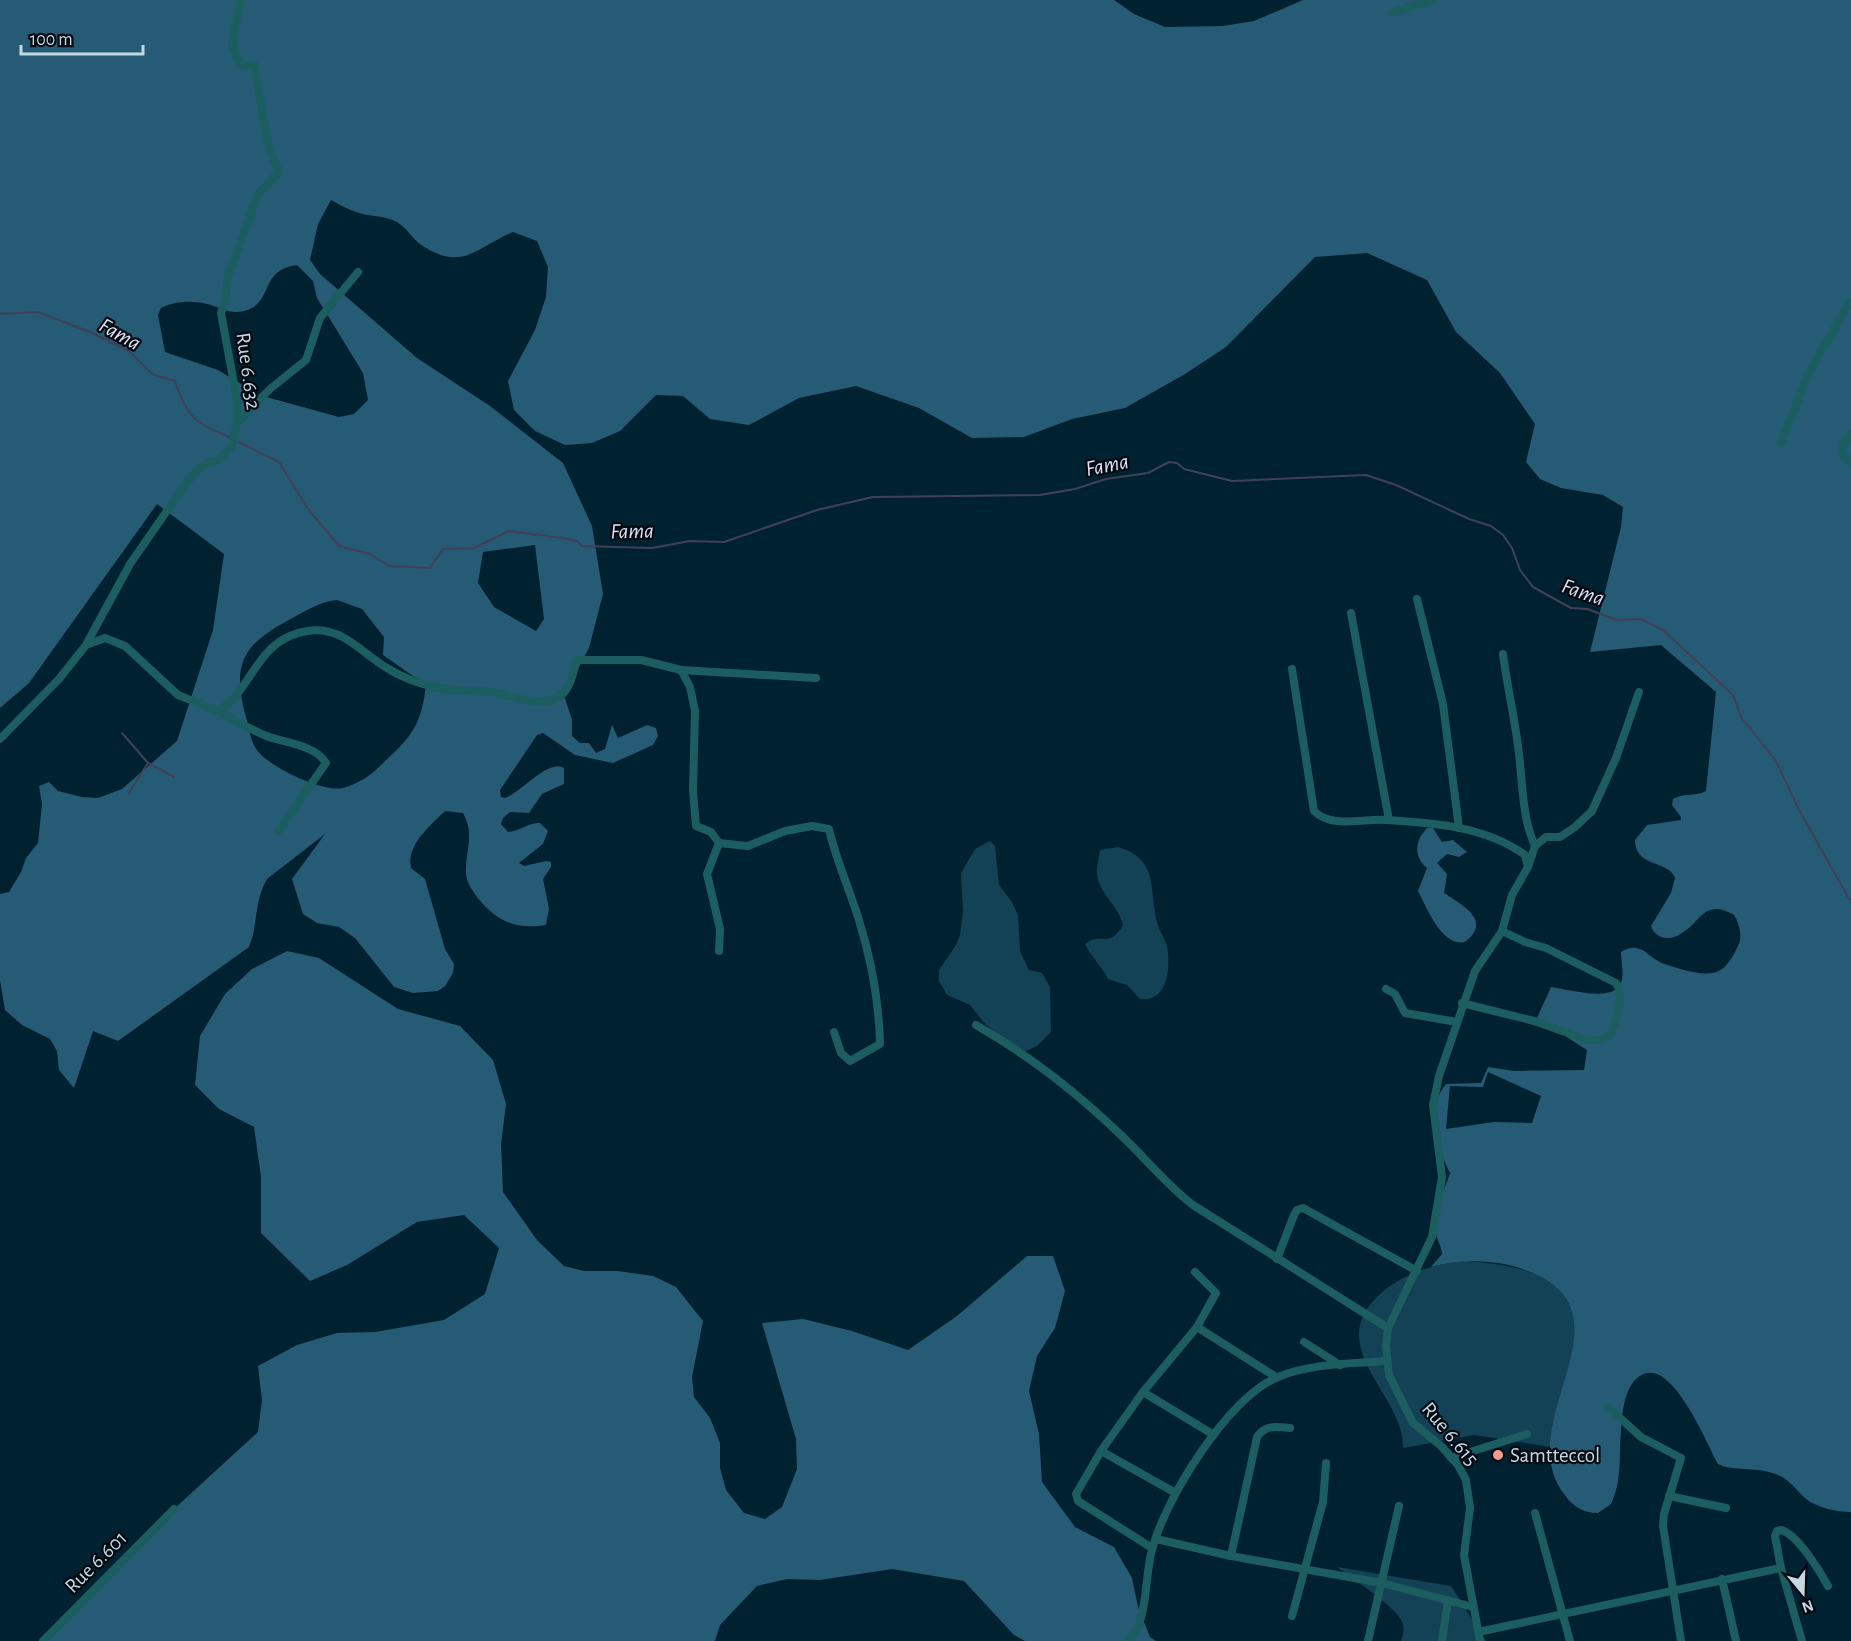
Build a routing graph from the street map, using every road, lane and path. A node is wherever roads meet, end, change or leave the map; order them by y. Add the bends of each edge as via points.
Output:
1 (241, 0) edge
2 (1432, 0) edge
3 (1391, 13) dead end
4 (358, 272) dead end
5 (1849, 303) dead end
6 (237, 423) junction
7 (1851, 433) edge
8 (1781, 443) dead end
9 (1851, 463) edge
10 (1417, 599) dead end
11 (1351, 613) dead end
12 (86, 645) junction
13 (1503, 654) dead end
14 (1292, 669) dead end
15 (681, 670) junction
16 (816, 678) dead end
17 (1639, 692) dead end
18 (218, 711) junction
19 (0, 739) edge
20 (1389, 820) junction
21 (1459, 828) junction
22 (278, 831) dead end
23 (719, 843) junction
24 (1535, 846) junction
25 (1528, 867) junction
26 (1502, 931) junction
27 (719, 951) dead end
28 (1386, 989) dead end
29 (1462, 1003) junction
30 (1456, 1022) junction
31 (976, 1025) dead end
32 (834, 1032) dead end
33 (1278, 1259) junction
34 (1416, 1271) junction
35 (1195, 1272) dead end
36 (1197, 1327) junction
37 (1388, 1328) junction
38 (1304, 1342) dead end
39 (1386, 1361) junction
40 (1340, 1366) junction
41 (1276, 1377) junction
42 (1143, 1392) junction
43 (1608, 1407) dead end
44 (1290, 1428) dead end
45 (1527, 1434) dead end
46 (1214, 1435) junction
47 (1101, 1451) junction
48 (1451, 1458) junction
49 (1326, 1463) dead end
50 (1174, 1492) junction
51 (1669, 1496) junction
52 (1399, 1506) dead end
53 (1726, 1508) dead end
54 (174, 1509) dead end
55 (1535, 1513) dead end
56 (1154, 1543) junction
57 (1232, 1556) junction
58 (1306, 1568) junction
59 (1780, 1568) junction
60 (1722, 1579) junction
61 (1382, 1583) junction
62 (1828, 1586) dead end
63 (1671, 1591) junction
64 (1448, 1600) junction
65 (1473, 1607) junction
66 (1563, 1614) junction
67 (1292, 1616) dead end
68 (1479, 1636) edge
69 (44, 1641) edge
70 (1130, 1641) edge
71 (1368, 1641) edge
72 (1442, 1641) edge
73 (1570, 1641) edge
74 (1680, 1641) edge
75 (1736, 1641) edge
76 (1802, 1641) edge

1 - 6 street, Rue 6.632 via 232,43 240,65 254,65 269,149 279,172 258,194 227,280 221,313 237,400
2 - 3 street
4 - 6 street via 320,318 306,360
5 - 8 street via 1809,375
6 - 12 street, Rue 6.632 via 232,446 219,460 195,472 130,564
7 - 9 street via 1842,453
10 - 21 street via 1443,704
11 - 20 street
12 - 18 street via 105,638 114,640 178,695
12 - 19 street, Rue 6.632 via 59,679
13 - 24 street via 1518,744 1526,827
14 - 20 street via 1314,811 1328,820
15 - 16 street
15 - 18 street via 641,660 578,660 565,691 536,702 495,692 426,685 390,670 340,635 316,630 278,642 231,701
15 - 23 street via 690,687 695,711 696,826 711,832
17 - 24 street via 1592,811 1560,837 1546,837
18 - 22 street via 265,735 322,756 326,763
20 - 21 street
21 - 25 street via 1511,845 1525,855
23 - 27 street via 707,874 720,929
23 - 32 street via 748,846 785,831 812,826 829,830 874,979 880,1044 850,1061 841,1053
24 - 25 street
25 - 26 street via 1512,895
26 - 29 street via 1475,971
26 - 29 street via 1616,983 1620,992 1610,1035 1588,1040 1534,1021
28 - 30 street via 1395,994 1405,1013
29 - 30 street
30 - 34 street via 1432,1105 1441,1188 1430,1245
31 - 33 street via 1047,1068 1124,1138 1174,1191
33 - 34 street via 1294,1215 1303,1208
33 - 37 street
34 - 37 street
35 - 36 street via 1216,1293
36 - 41 street
36 - 42 street
37 - 39 street
38 - 40 street
39 - 40 street
39 - 48 street, Rue 6.615 via 1413,1423
40 - 41 street
41 - 46 street via 1237,1408
42 - 46 street
42 - 47 street
43 - 51 street via 1641,1437 1681,1458
44 - 57 street via 1269,1427 1257,1437
45 - 48 street
46 - 50 street
47 - 50 street
47 - 56 street via 1076,1498
48 - 65 street, Rue 6.615 via 1470,1493 1464,1555
49 - 58 street via 1323,1502
50 - 56 street
51 - 53 street
51 - 63 street via 1663,1526
52 - 61 street
54 - 69 street, Rue 6.601
55 - 66 street
56 - 57 street
56 - 70 street via 1141,1624
57 - 58 street
58 - 61 street
58 - 67 street
59 - 60 street
59 - 62 street via 1775,1536 1780,1530 1818,1567
59 - 76 street
60 - 63 street
60 - 75 street
61 - 64 street
61 - 71 street
63 - 66 street
63 - 74 street
64 - 65 street
64 - 72 street
65 - 68 street, Rue 6.615
66 - 68 street
66 - 73 street

